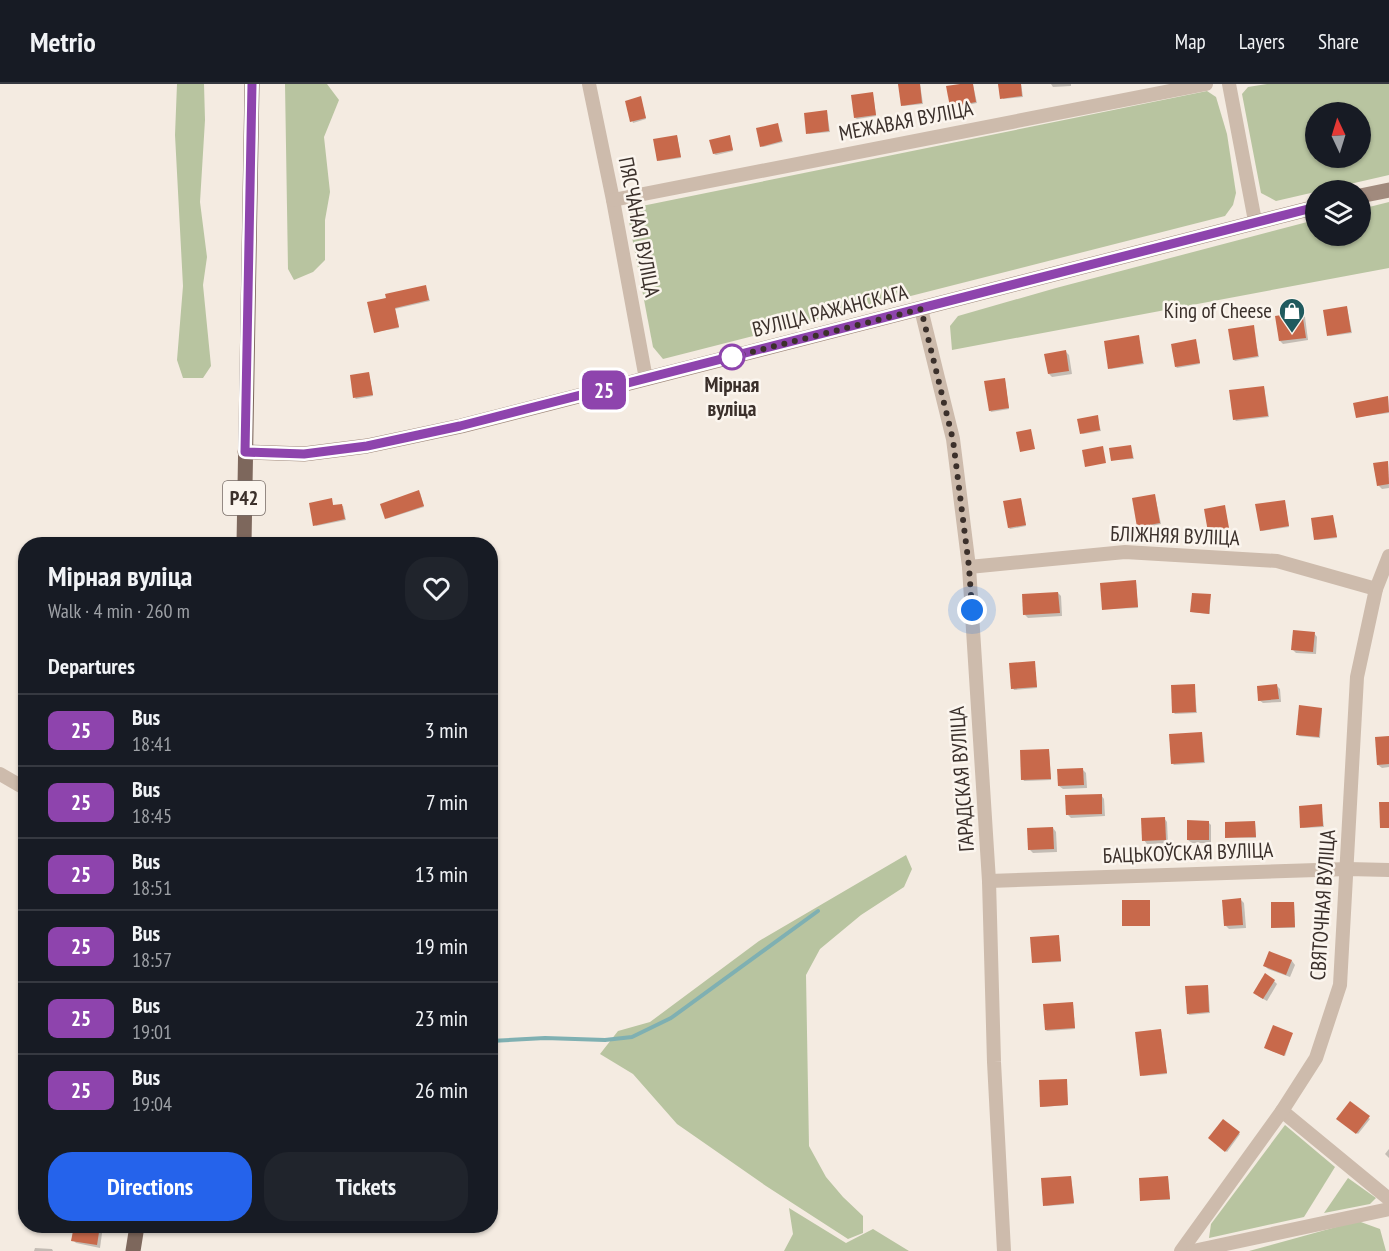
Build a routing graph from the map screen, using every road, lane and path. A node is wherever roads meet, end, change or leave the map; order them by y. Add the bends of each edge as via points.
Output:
1 (252, 84) edge
2 (589, 84) edge
3 (1206, 84) edge
4 (1228, 84) edge
5 (1389, 190) edge
6 (1371, 194) edge
7 (613, 200) junction
8 (1305, 210) edge
9 (1255, 221) junction
10 (921, 309) junction
11 (646, 379) junction
12 (245, 452) junction
13 (244, 537) edge
14 (1389, 556) edge
15 (969, 567) junction
16 (1376, 589) junction
17 (0, 774) edge
18 (18, 784) edge
19 (1348, 869) junction
20 (1389, 870) edge
21 (989, 881) junction
22 (1282, 1111) junction
23 (1389, 1199) edge
24 (1389, 1209) edge
25 (136, 1233) edge
26 (133, 1251) edge
27 (1004, 1251) edge
28 (1181, 1251) edge
29 (1193, 1251) edge

1 - 12 main road, Р42
2 - 7 street, ПЯСЧАНАЯ ВУЛІЦА
3 - 7 street, МЕЖАВАЯ ВУЛІЦА
4 - 9 street
5 - 6 street
7 - 11 street, ПЯСЧАНАЯ ВУЛІЦА
8 - 9 street, ВУЛІЦА РАЖАНСКАГА
9 - 10 street, ВУЛІЦА РАЖАНСКАГА
10 - 11 street, ВУЛІЦА РАЖАНСКАГА
10 - 15 street, ГАРАДСКАЯ ВУЛІЦА via 953,440
11 - 12 street, ВУЛІЦА РАЖАНСКАГА via 367,446 304,454
12 - 13 main road, Р42
14 - 16 street, СВЯТОЧНАЯ ВУЛІЦА
15 - 16 street, БЛІЖНЯЯ ВУЛІЦА via 1125,552 1277,561
15 - 21 street, ГАРАДСКАЯ ВУЛІЦА
16 - 19 street, СВЯТОЧНАЯ ВУЛІЦА via 1357,677
17 - 18 street
19 - 20 street, БАЦЬКОЎСКАЯ ВУЛІЦА
19 - 21 street, БАЦЬКОЎСКАЯ ВУЛІЦА
19 - 22 street, СВЯТОЧНАЯ ВУЛІЦА via 1340,985 1316,1058
21 - 27 street, ГАРАДСКАЯ ВУЛІЦА
22 - 23 street
22 - 28 street, СВЯТОЧНАЯ ВУЛІЦА
24 - 29 street
25 - 26 main road

